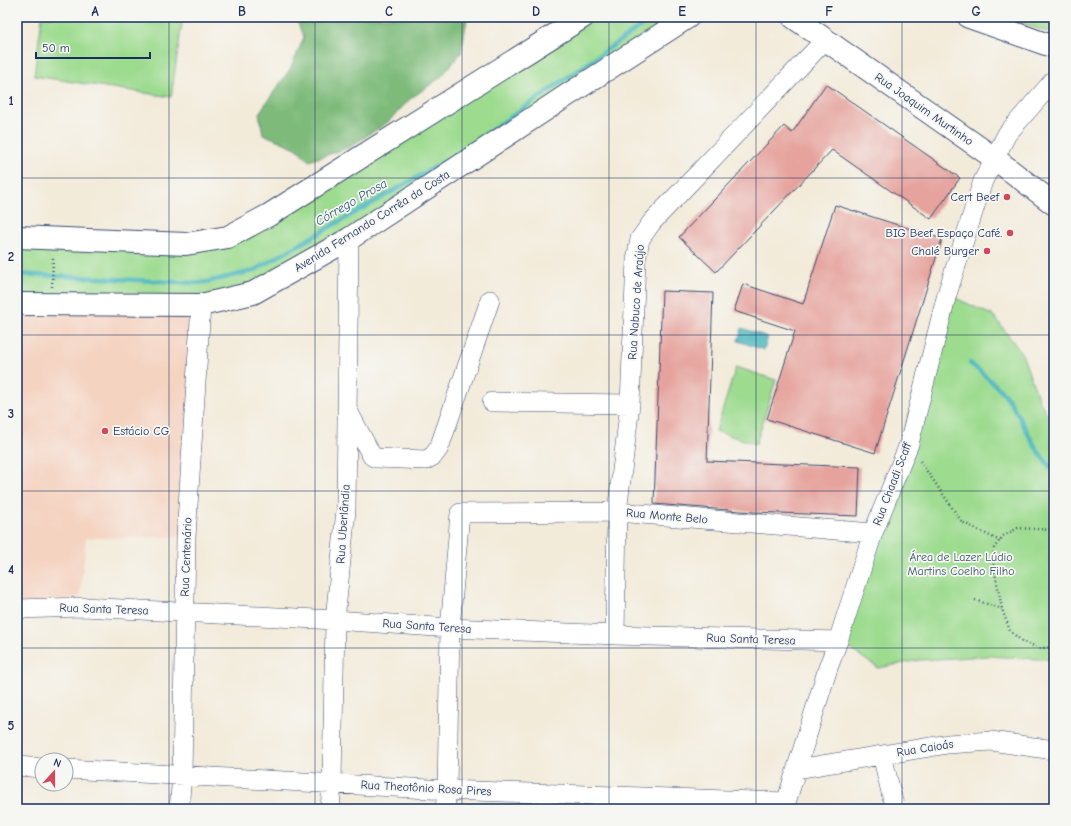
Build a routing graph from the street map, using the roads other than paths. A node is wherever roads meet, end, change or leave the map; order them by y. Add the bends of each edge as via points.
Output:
1 (583, 17) edge
2 (688, 17) edge
3 (793, 17) edge
4 (969, 17) edge
5 (825, 40) junction
6 (1054, 47) edge
7 (1054, 80) edge
8 (994, 158) junction
9 (1054, 204) edge
10 (17, 238) edge
11 (349, 239) junction
12 (490, 300) dead end
13 (17, 304) edge
14 (201, 305) junction
15 (492, 402) dead end
16 (630, 404) junction
17 (347, 410) junction
18 (617, 512) junction
19 (873, 533) junction
20 (17, 609) edge
21 (185, 612) junction
22 (335, 620) junction
23 (450, 628) junction
24 (615, 635) junction
25 (838, 641) junction
26 (1054, 750) edge
27 (882, 755) junction
28 (17, 766) edge
29 (34, 767) edge
30 (74, 769) edge
31 (797, 769) junction
32 (182, 776) junction
33 (332, 783) junction
34 (447, 790) junction
35 (785, 806) edge
36 (179, 809) edge
37 (330, 809) edge
38 (445, 809) edge
39 (895, 809) edge

1 - 10 main road via 269,215 228,237 186,244
2 - 11 main road, Avenida Fernando Corrêa da Costa
3 - 5 main road, Rua Joaquim Murtinho
4 - 6 main road
5 - 8 main road, Rua Joaquim Murtinho
5 - 16 street, Rua Nabuco de Araújo via 652,222 640,239 636,260
7 - 8 street, Rua Chaadi Scaff via 1007,134
8 - 9 main road, Rua Joaquim Murtinho
8 - 19 street, Rua Chaadi Scaff via 983,181 947,294 909,444
11 - 14 main road, Avenida Fernando Corrêa da Costa via 253,293
11 - 17 street, Rua Uberlândia
12 - 17 street via 433,456 426,460 372,456
13 - 14 main road, Avenida Fernando Corrêa da Costa
14 - 21 street, Rua Centenário via 186,537
15 - 16 street
16 - 18 street, Rua Nabuco de Araújo
17 - 22 street, Rua Uberlândia via 346,510
18 - 19 street, Rua Monte Belo
18 - 23 street, Rua Monte Belo via 460,513
18 - 24 street, Rua Nabuco de Araújo
19 - 25 street, Rua Chaadi Scaff
20 - 21 street, Rua Santa Teresa via 83,607
21 - 22 street, Rua Santa Teresa
21 - 32 street, Rua Centenário
22 - 23 street, Rua Santa Teresa
22 - 33 street, Rua Uberlândia
23 - 24 street, Rua Santa Teresa
23 - 34 street
24 - 25 street, Rua Santa Teresa
25 - 31 street, Rua Chaadi Scaff
26 - 27 street, Rua Caioás via 991,741 948,744
27 - 31 street, Rua Caioás
27 - 39 street
28 - 29 street
30 - 32 street, Rua Theotônio Rosa Pires
31 - 35 street, Rua Chaadi Scaff
32 - 33 street, Rua Theotônio Rosa Pires
32 - 36 street, Rua Centenário
33 - 34 street, Rua Theotônio Rosa Pires
33 - 37 street, Rua Uberlândia
34 - 35 street, Rua Theotônio Rosa Pires
34 - 38 street

